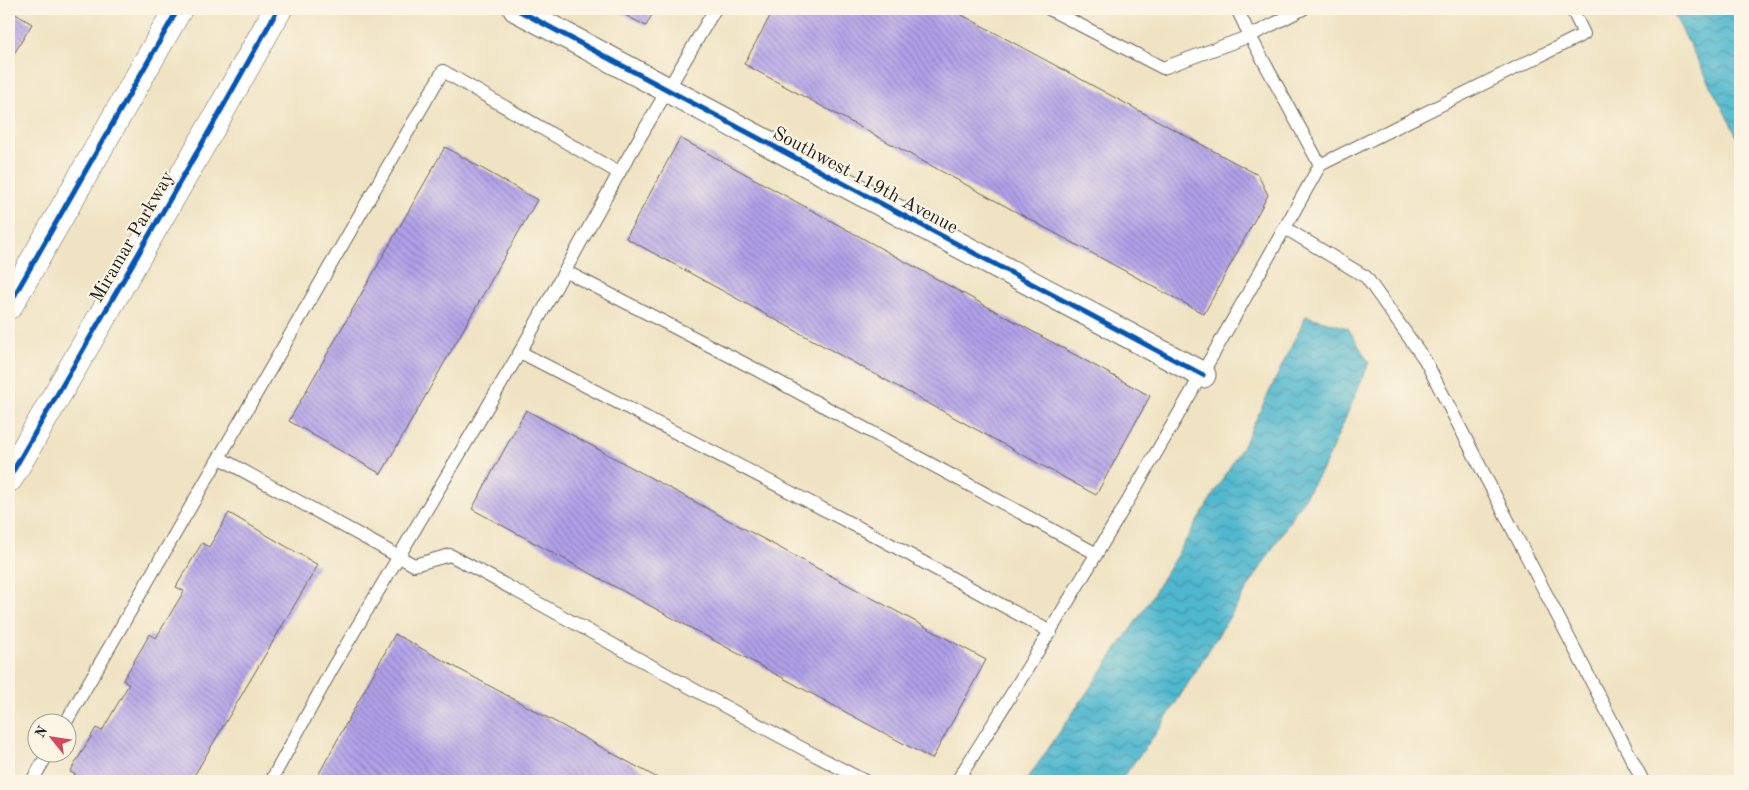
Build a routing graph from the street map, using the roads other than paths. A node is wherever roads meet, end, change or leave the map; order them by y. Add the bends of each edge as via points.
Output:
1 (178, 9) edge
2 (278, 9) edge
3 (516, 9) edge
4 (715, 9) edge
5 (1049, 9) edge
6 (1237, 9) edge
7 (1303, 9) edge
8 (1572, 9) edge
9 (1250, 36) junction
10 (668, 91) junction
11 (1320, 165) junction
12 (619, 173) junction
13 (1285, 228) junction
14 (565, 271) junction
15 (9, 305) edge
16 (520, 352) junction
17 (1203, 375) junction
18 (220, 458) junction
19 (9, 478) edge
20 (1095, 553) junction
21 (397, 557) junction
22 (1051, 632) junction
23 (72, 712) edge
24 (43, 762) edge
25 (32, 781) edge
26 (271, 781) edge
27 (865, 781) edge
28 (957, 781) edge
29 (1643, 781) edge

1 - 15 main road
2 - 19 main road, Miramar Parkway
3 - 10 street, Southwest 119th Avenue
4 - 10 lane
5 - 9 lane via 1163,68
6 - 9 lane
7 - 9 lane
8 - 11 lane via 1584,34
9 - 11 lane
10 - 12 lane
10 - 17 street, Southwest 119th Avenue
11 - 13 lane
12 - 14 lane
12 - 18 lane via 444,71
13 - 17 lane
13 - 29 lane via 1366,277 1425,360
14 - 16 lane
14 - 20 lane via 755,369
16 - 21 lane
16 - 22 lane
17 - 20 lane
18 - 21 lane
18 - 23 lane
20 - 22 lane
21 - 26 lane
21 - 27 lane via 414,565 450,555 795,746
22 - 28 lane
24 - 25 lane

